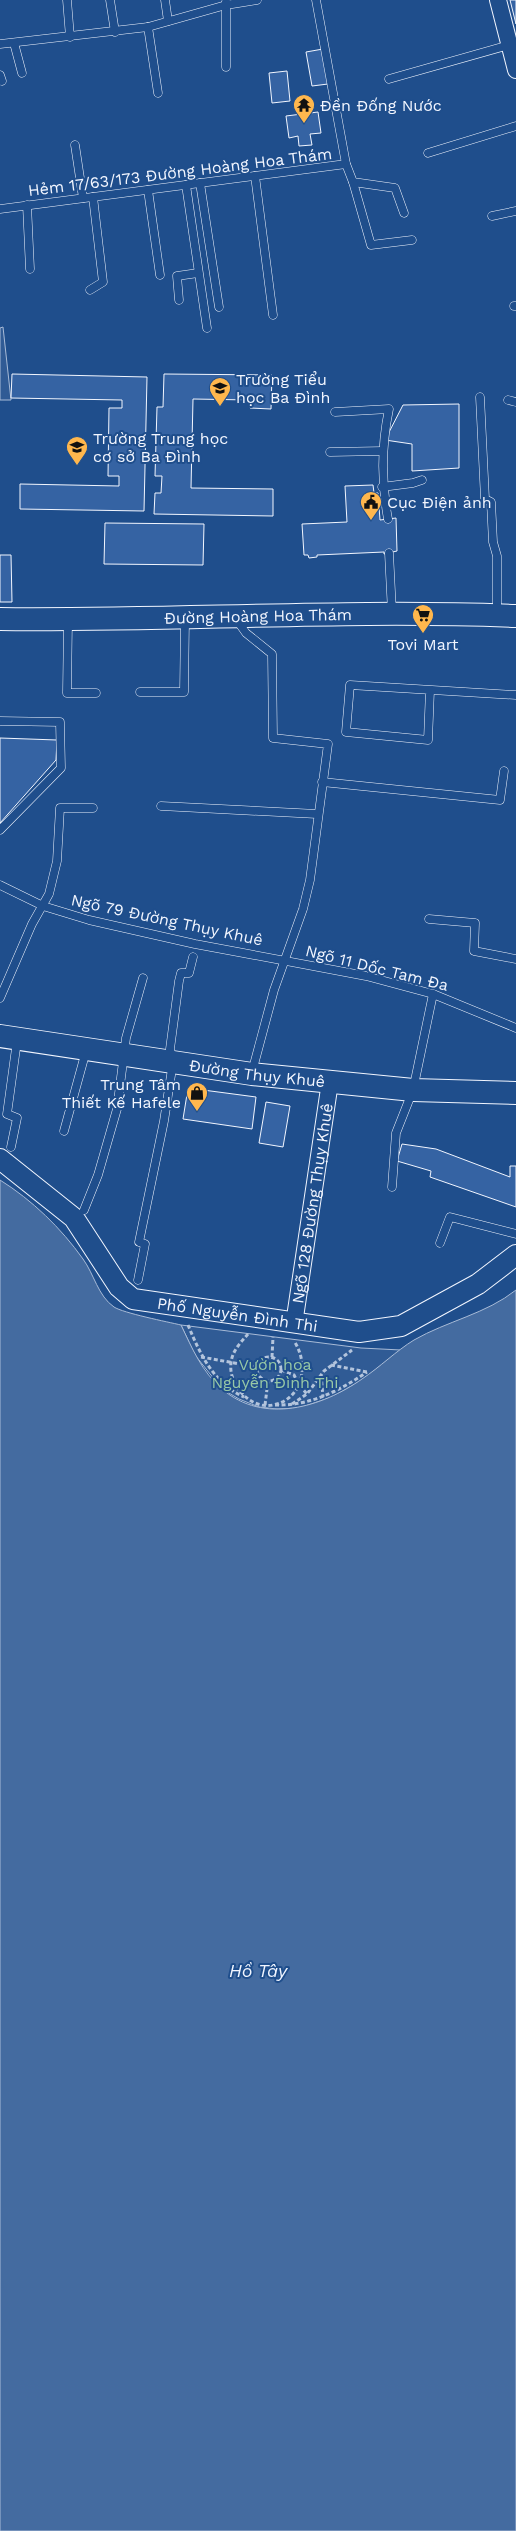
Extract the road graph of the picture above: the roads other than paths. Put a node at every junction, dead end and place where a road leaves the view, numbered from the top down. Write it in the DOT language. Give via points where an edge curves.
graph roads {
  1 [pos="67,0"];
  2 [pos="110,0"];
  3 [pos="165,0"];
  4 [pos="257,0"];
  5 [pos="316,0"];
  6 [pos="498,0"];
  7 [pos="226,3"];
  8 [pos="168,21"];
  9 [pos="148,27"];
  10 [pos="115,32"];
  11 [pos="70,37"];
  12 [pos="14,43"];
  13 [pos="0,44"];
  14 [pos="509,46"];
  15 [pos="226,67"];
  16 [pos="516,70"];
  17 [pos="22,73"];
  18 [pos="389,80"];
  19 [pos="158,93"];
  20 [pos="516,126"];
  21 [pos="75,145"];
  22 [pos="428,154"];
  23 [pos="346,164"];
  24 [pos="255,176"];
  25 [pos="353,182"];
  26 [pos="200,183"];
  27 [pos="186,185"];
  28 [pos="148,190"];
  29 [pos="93,197"];
  30 [pos="83,198"];
  31 [pos="26,205"];
  32 [pos="0,209"];
  33 [pos="516,210"];
  34 [pos="404,213"];
  35 [pos="492,216"];
  36 [pos="412,240"];
  37 [pos="30,269"];
  38 [pos="198,273"];
  39 [pos="160,275"];
  40 [pos="90,290"];
  41 [pos="179,300"];
  42 [pos="218,307"];
  43 [pos="273,316"];
  44 [pos="207,328"];
  45 [pos="480,397"];
  46 [pos="334,412"];
  47 [pos="383,450"];
  48 [pos="330,452"];
  49 [pos="422,480"];
  50 [pos="382,486"];
  51 [pos="388,519"];
  52 [pos="389,553"];
  53 [pos="392,614"];
  54 [pos="507,616"];
  55 [pos="234,617"];
  56 [pos="68,618"];
  57 [pos="185,618"];
  58 [pos="0,619"];
  59 [pos="430,690"];
  60 [pos="140,692"];
  61 [pos="96,693"];
  62 [pos="516,695"];
  63 [pos="0,721"];
  64 [pos="504,771"];
  65 [pos="322,782"];
  66 [pos="161,806"];
  67 [pos="93,808"];
  68 [pos="317,814"];
  69 [pos="0,830"];
  70 [pos="0,886"];
  71 [pos="43,906"];
  72 [pos="429,919"];
  73 [pos="193,957"];
  74 [pos="285,959"];
  75 [pos="516,960"];
  76 [pos="143,978"];
  77 [pos="433,994"];
  78 [pos="0,998"];
  79 [pos="516,1028"];
  80 [pos="9,1037"];
  81 [pos="86,1049"];
  82 [pos="125,1055"];
  83 [pos="173,1062"];
  84 [pos="252,1074"];
  85 [pos="330,1082"];
  86 [pos="414,1090"];
  87 [pos="516,1093"];
  88 [pos="64,1131"];
  89 [pos="5,1153"];
  90 [pos="392,1187"];
  91 [pos="84,1210"];
  92 [pos="516,1234"];
  93 [pos="440,1243"];
  94 [pos="516,1255"];
  95 [pos="138,1280"];
  96 [pos="294,1332"];
  1 -- 11 [label="lane"];
  2 -- 10 [label="lane"];
  3 -- 8 [label="lane"];
  4 -- 7 [label="lane"];
  5 -- 23 [label="lane, Hẻm 17/63/173 Đường Hoàng Hoa Thám"];
  6 -- 14 [label="street"];
  7 -- 8 [label="lane"];
  7 -- 15 [label="lane"];
  8 -- 9 [label="lane"];
  9 -- 10 [label="lane"];
  9 -- 19 [label="lane"];
  10 -- 11 [label="lane"];
  11 -- 12 [label="lane"];
  12 -- 13 [label="lane"];
  12 -- 17 [label="lane"];
  14 -- 16 [label="street"];
  14 -- 18 [label="lane"];
  20 -- 22 [label="lane"];
  21 -- 30 [label="lane"];
  23 -- 24 [label="lane, Hẻm 17/63/173 Đường Hoàng Hoa Thám"];
  23 -- 25 [label="lane"];
  24 -- 26 [label="lane, Hẻm 17/63/173 Đường Hoàng Hoa Thám"];
  24 -- 43 [label="lane"];
  25 -- 34 [label="lane" via="395,188"];
  25 -- 36 [label="lane" via="371,245"];
  26 -- 27 [label="lane, Hẻm 17/63/173 Đường Hoàng Hoa Thám"];
  26 -- 42 [label="lane"];
  27 -- 28 [label="lane, Hẻm 17/63/173 Đường Hoàng Hoa Thám"];
  27 -- 38 [label="lane"];
  28 -- 29 [label="lane, Hẻm 17/63/173 Đường Hoàng Hoa Thám"];
  28 -- 39 [label="lane"];
  29 -- 30 [label="lane, Hẻm 17/63/173 Đường Hoàng Hoa Thám"];
  29 -- 40 [label="lane" via="103,282"];
  30 -- 31 [label="lane, Hẻm 17/63/173 Đường Hoàng Hoa Thám"];
  31 -- 32 [label="lane, Hẻm 17/63/173 Đường Hoàng Hoa Thám"];
  31 -- 37 [label="lane"];
  33 -- 35 [label="lane"];
  38 -- 41 [label="lane" via="177,276"];
  38 -- 44 [label="lane"];
  45 -- 54 [label="lane" via="485,499 492,502 493,542"];
  46 -- 47 [label="lane" via="389,409"];
  47 -- 48 [label="lane"];
  47 -- 50 [label="lane"];
  49 -- 50 [label="lane"];
  50 -- 51 [label="lane"];
  52 -- 53 [label="lane"];
  53 -- 54 [label="main road, Đường Hoàng Hoa Thám"];
  53 -- 55 [label="main road, Đường Hoàng Hoa Thám"];
  55 -- 57 [label="main road, Đường Hoàng Hoa Thám"];
  55 -- 65 [label="lane" via="246,633 272,654 273,738 328,744"];
  56 -- 57 [label="main road, Đường Hoàng Hoa Thám"];
  56 -- 58 [label="main road, Đường Hoàng Hoa Thám"];
  56 -- 61 [label="lane" via="67,693"];
  57 -- 60 [label="lane" via="184,692"];
  59 -- 59 [label="lane" via="350,685 346,732 428,740"];
  59 -- 62 [label="lane"];
  63 -- 69 [label="lane" via="60,722 61,768"];
  64 -- 65 [label="lane" via="500,800"];
  65 -- 68 [label="lane"];
  66 -- 68 [label="lane"];
  67 -- 71 [label="lane, Ngõ 79 Đường Thụy Khuê" via="60,808 57,861"];
  68 -- 74 [label="lane" via="310,880"];
  70 -- 71 [label="lane, Ngõ 79 Đường Thụy Khuê"];
  71 -- 74 [label="lane, Ngõ 79 Đường Thụy Khuê" via="145,933"];
  71 -- 78 [label="lane, Ngõ 79 Đường Thụy Khuê"];
  72 -- 75 [label="lane" via="475,923 474,951"];
  73 -- 83 [label="lane" via="189,972 181,972 178,981 170,1049"];
  74 -- 77 [label="lane, Ngõ 11 Dốc Tam Đa"];
  74 -- 84 [label="lane"];
  76 -- 82 [label="lane" via="126,1038"];
  77 -- 79 [label="lane, Ngõ 11 Dốc Tam Đa"];
  77 -- 86 [label="lane"];
  80 -- 81 [label="main road, Đường Thụy Khuê"];
  80 -- 89 [label="lane" via="7,1114 17,1118"];
  81 -- 82 [label="main road, Đường Thụy Khuê"];
  81 -- 88 [label="lane"];
  82 -- 83 [label="main road, Đường Thụy Khuê"];
  82 -- 91 [label="lane" via="117,1109"];
  83 -- 84 [label="main road, Đường Thụy Khuê"];
  83 -- 95 [label="lane" via="139,1242 145,1244"];
  84 -- 85 [label="main road, Đường Thụy Khuê"];
  85 -- 86 [label="main road, Đường Thụy Khuê"];
  85 -- 96 [label="street, Ngõ 128 Đường Thụy Khuê"];
  86 -- 87 [label="main road, Đường Thụy Khuê"];
  86 -- 90 [label="lane" via="396,1133"];
  89 -- 96 [label="street, Phố Nguyễn Đình Thi" via="74,1218 119,1287 133,1299"];
  92 -- 93 [label="lane" via="450,1216"];
  94 -- 96 [label="street, Phố Nguyễn Đình Thi" via="478,1284 401,1326 359,1332"];
}
